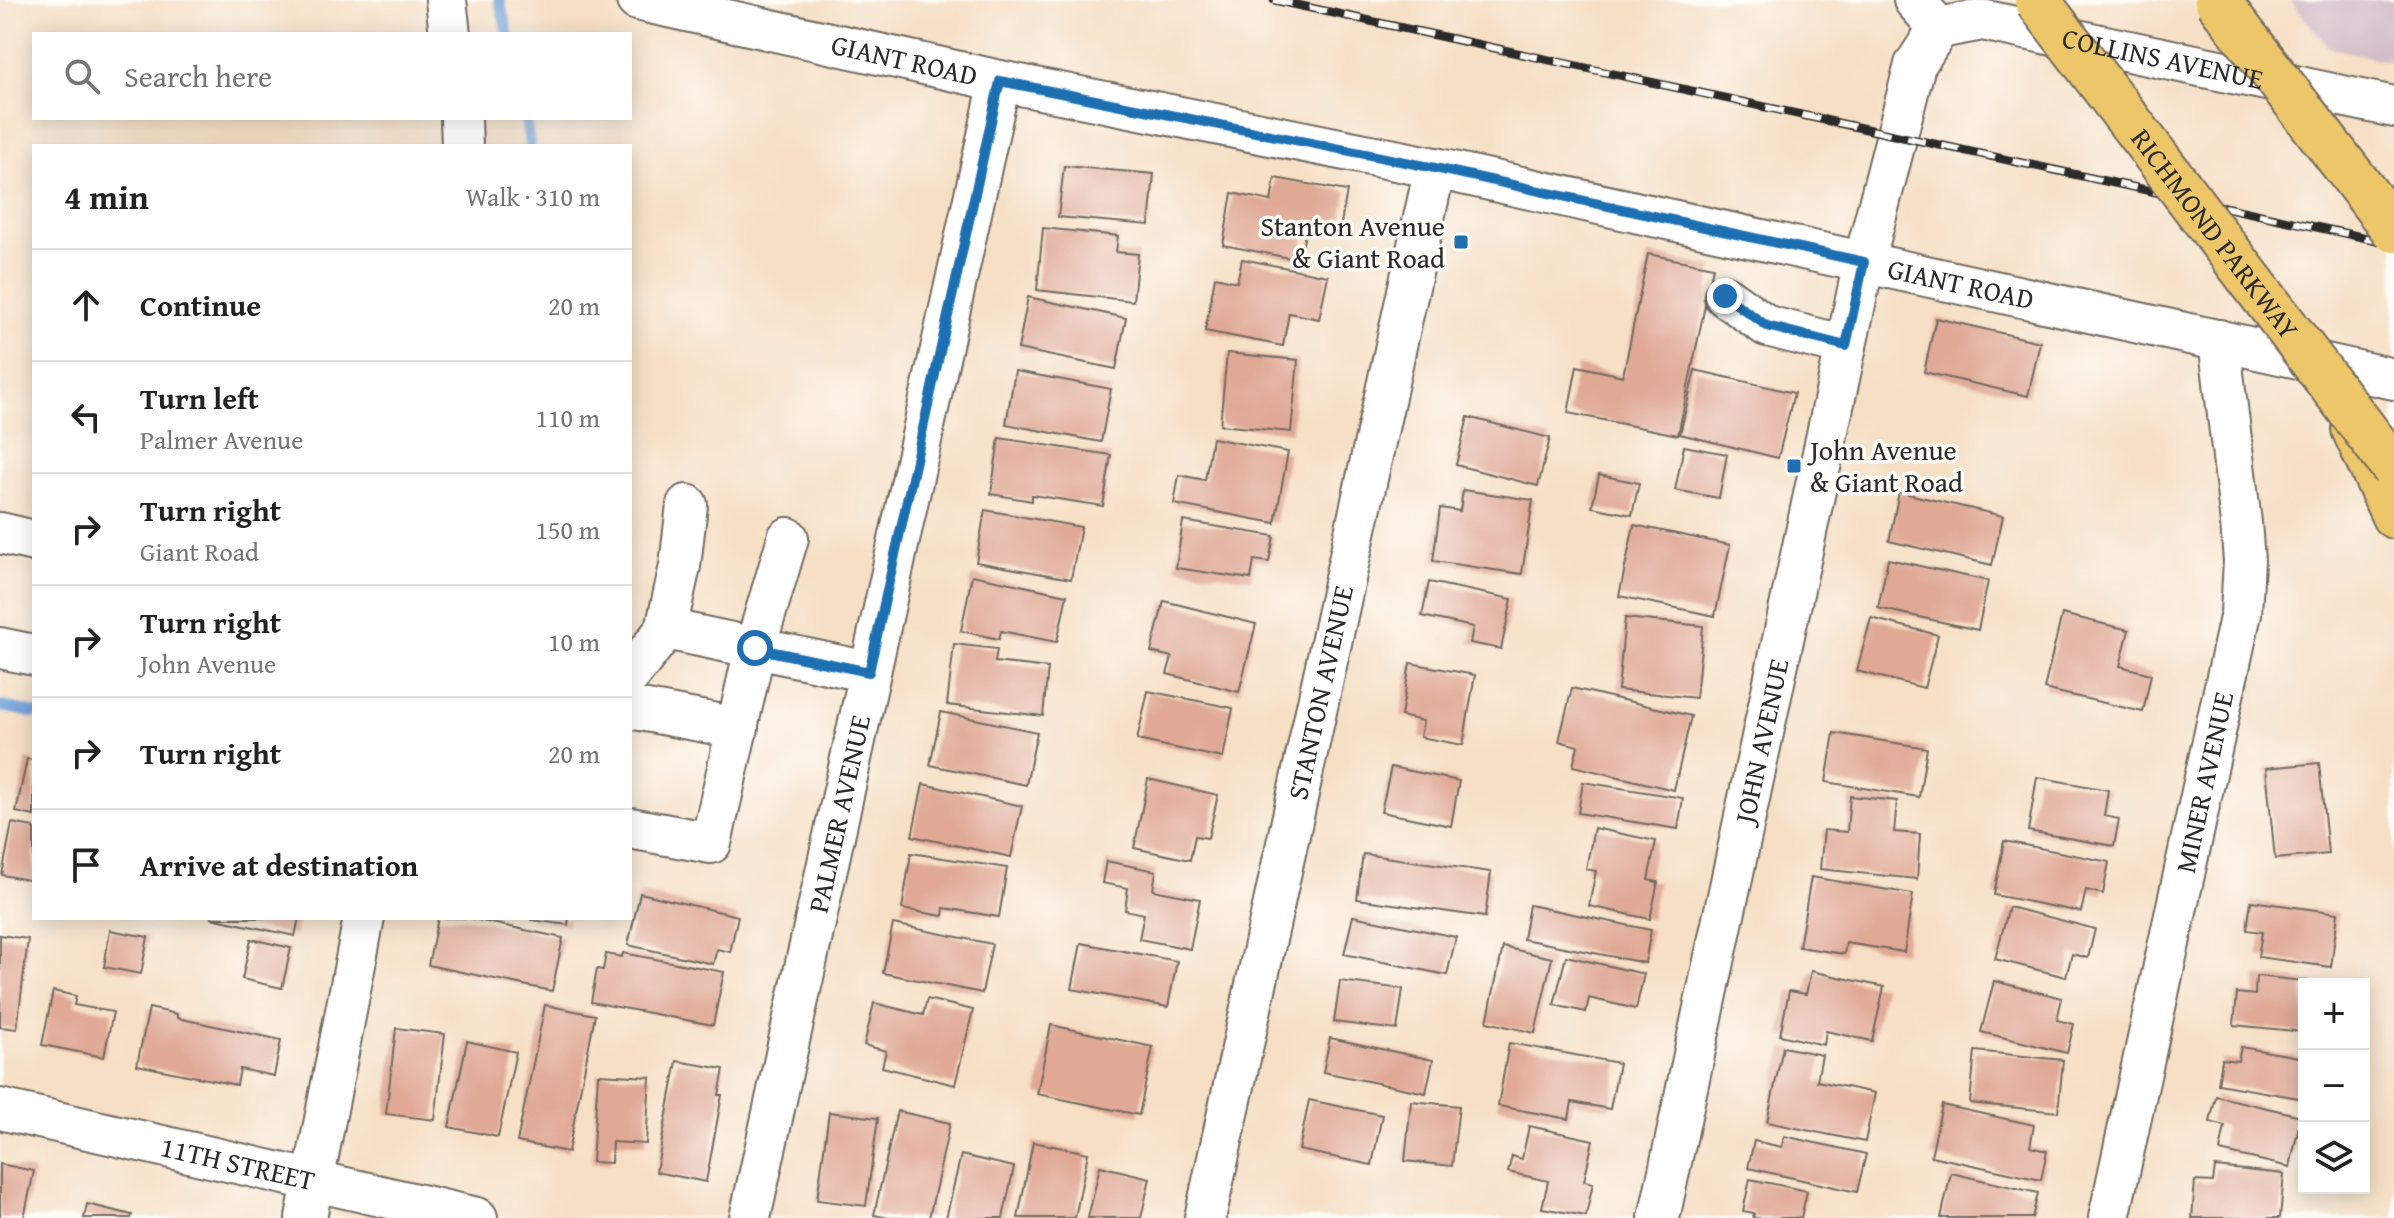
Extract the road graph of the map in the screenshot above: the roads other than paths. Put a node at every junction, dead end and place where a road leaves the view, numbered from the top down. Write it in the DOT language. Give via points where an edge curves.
graph roads {
  1 [pos="446,0"];
  2 [pos="637,0"];
  3 [pos="2037,0"];
  4 [pos="2217,0"];
  5 [pos="1927,14"];
  6 [pos="450,32"];
  7 [pos="1000,81"];
  8 [pos="2394,107"];
  9 [pos="461,120"];
  10 [pos="462,144"];
  11 [pos="1435,168"];
  12 [pos="2394,230"];
  13 [pos="1864,262"];
  14 [pos="1725,296"];
  15 [pos="2219,340"];
  16 [pos="1846,346"];
  17 [pos="2394,379"];
  18 [pos="2337,390"];
  19 [pos="2394,468"];
  20 [pos="687,505"];
  21 [pos="2394,516"];
  22 [pos="0,533"];
  23 [pos="788,538"];
  24 [pos="32,541"];
  25 [pos="666,629"];
  26 [pos="0,648"];
  27 [pos="755,648"];
  28 [pos="32,655"];
  29 [pos="632,672"];
  30 [pos="869,672"];
  31 [pos="632,708"];
  32 [pos="738,728"];
  33 [pos="632,828"];
  34 [pos="364,920"];
  35 [pos="0,1109"];
  36 [pos="310,1199"];
  37 [pos="477,1218"];
  38 [pos="750,1218"];
  39 [pos="1205,1218"];
  40 [pos="1659,1218"];
  41 [pos="2109,1218"];
  1 -- 6 [label="street"];
  2 -- 7 [label="street, GIANT ROAD"];
  3 -- 18 [label="highway, RICHMOND PARKWAY, bridge"];
  4 -- 12 [label="highway, bridge"];
  5 -- 8 [label="street, COLLINS AVENUE" via="1982,20"];
  5 -- 13 [label="street, COLLINS AVENUE"];
  7 -- 11 [label="street, GIANT ROAD"];
  7 -- 30 [label="street, PALMER AVENUE"];
  9 -- 10 [label="street"];
  11 -- 13 [label="street, GIANT ROAD"];
  11 -- 39 [label="street, STANTON AVENUE"];
  13 -- 15 [label="street, GIANT ROAD"];
  13 -- 16 [label="street, JOHN AVENUE"];
  14 -- 16 [label="street" via="1767,326"];
  15 -- 17 [label="street, GIANT ROAD"];
  15 -- 41 [label="street, MINER AVENUE" via="2241,523 2241,613"];
  16 -- 40 [label="street, JOHN AVENUE"];
  18 -- 19 [label="highway, RICHMOND PARKWAY, bridge"];
  18 -- 21 [label="highway, bridge"];
  20 -- 25 [label="street"];
  22 -- 24 [label="street"];
  23 -- 27 [label="street"];
  25 -- 27 [label="street"];
  25 -- 29 [label="street"];
  26 -- 28 [label="street"];
  27 -- 30 [label="street"];
  27 -- 32 [label="street"];
  30 -- 38 [label="street, PALMER AVENUE"];
  31 -- 32 [label="street"];
  32 -- 33 [label="street" via="711,843"];
  34 -- 36 [label="street"];
  35 -- 36 [label="street, 11TH STREET"];
  36 -- 37 [label="street, 11TH STREET"];
}
